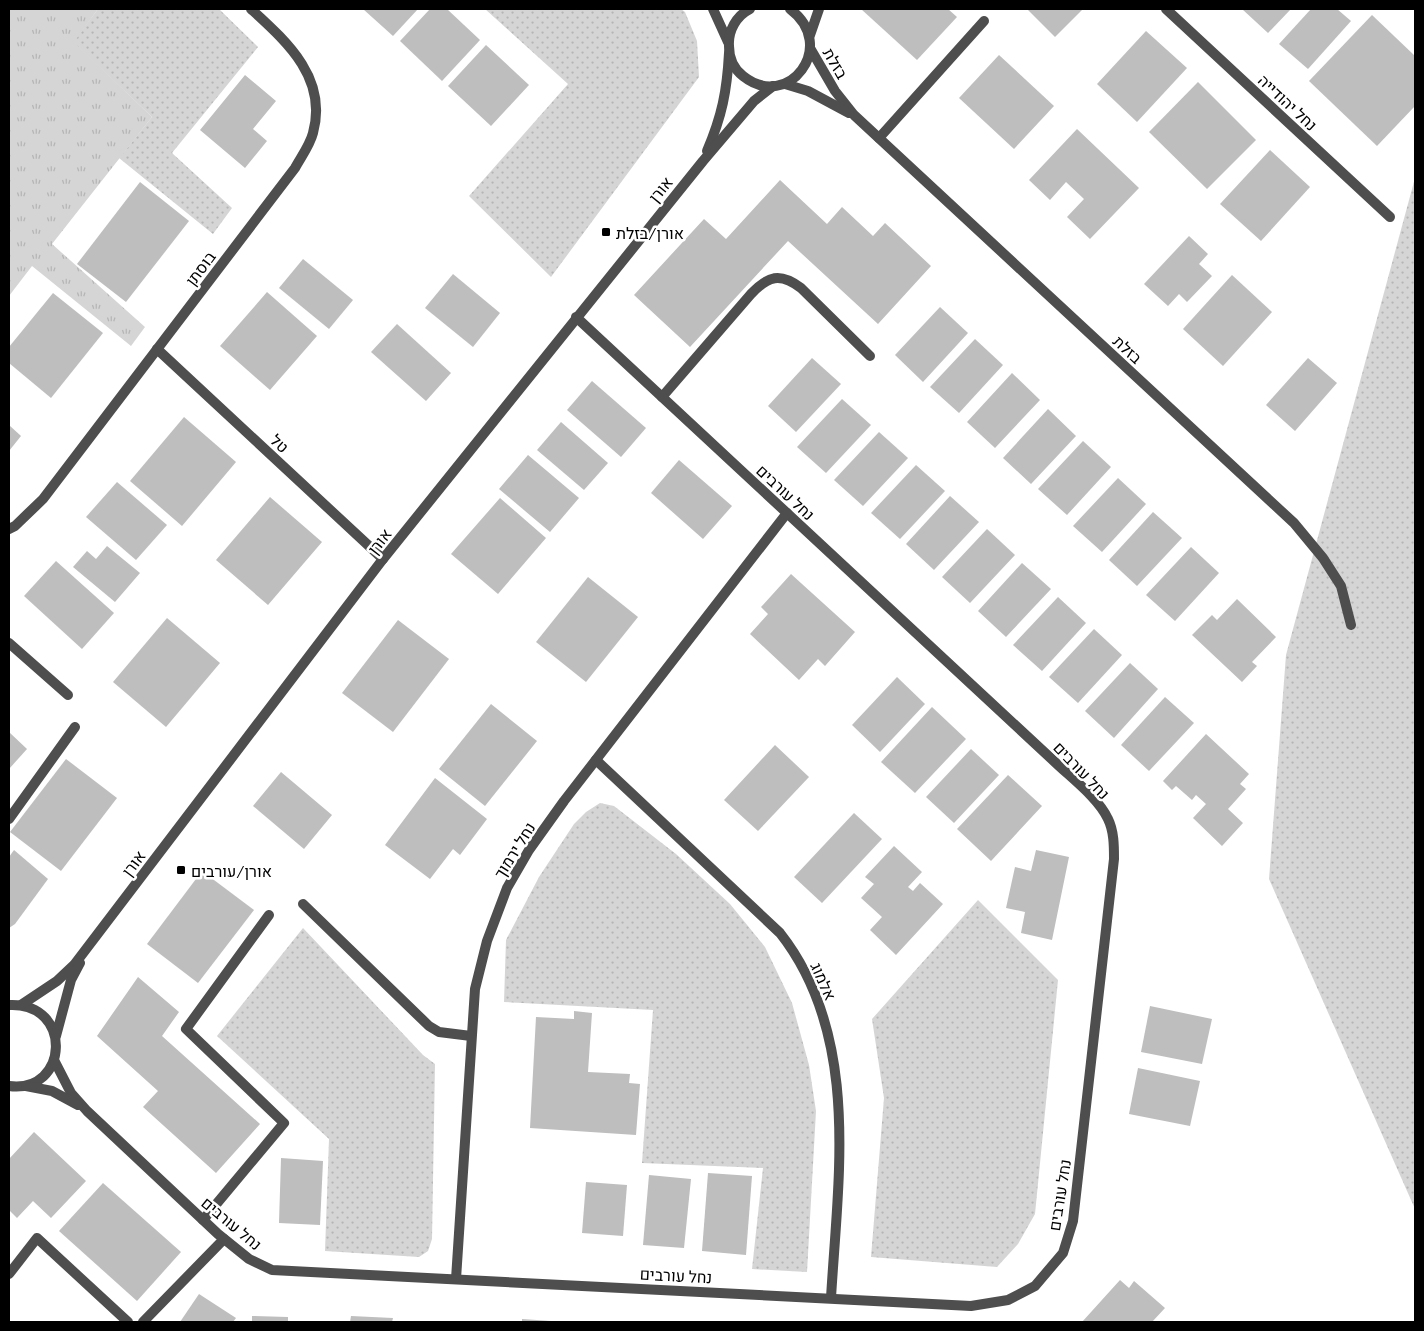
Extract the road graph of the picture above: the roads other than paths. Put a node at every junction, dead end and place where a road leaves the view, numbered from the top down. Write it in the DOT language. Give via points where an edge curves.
graph roads {
  1 [pos="251,9"];
  2 [pos="713,9"];
  3 [pos="750,9"];
  4 [pos="790,9"];
  5 [pos="819,9"];
  6 [pos="1166,9"];
  7 [pos="984,21"];
  8 [pos="810,36"];
  9 [pos="728,42"];
  10 [pos="810,48"];
  11 [pos="729,53"];
  12 [pos="785,84"];
  13 [pos="772,86"];
  14 [pos="854,116"];
  15 [pos="879,138"];
  16 [pos="703,161"];
  17 [pos="1390,217"];
  18 [pos="576,317"];
  19 [pos="156,350"];
  20 [pos="870,356"];
  21 [pos="662,397"];
  22 [pos="787,512"];
  23 [pos="9,529"];
  24 [pos="383,559"];
  25 [pos="1350,625"];
  26 [pos="9,642"];
  27 [pos="68,695"];
  28 [pos="75,727"];
  29 [pos="596,760"];
  30 [pos="9,819"];
  31 [pos="303,904"];
  32 [pos="269,916"];
  33 [pos="88,947"];
  34 [pos="9,1005"];
  35 [pos="21,1005"];
  36 [pos="56,1036"];
  37 [pos="471,1036"];
  38 [pos="54,1060"];
  39 [pos="15,1087"];
  40 [pos="86,1111"];
  41 [pos="203,1220"];
  42 [pos="224,1239"];
  43 [pos="9,1274"];
  44 [pos="456,1279"];
  45 [pos="832,1298"];
  46 [pos="128,1322"];
  47 [pos="143,1322"];
  1 -- 19 [label="street, בוסתן" via="305,66 316,101 313,134 295,168"];
  2 -- 9 [label="street"];
  3 -- 9 [label="street" via="736,20"];
  4 -- 8 [label="street" via="800,16"];
  5 -- 8 [label="street"];
  6 -- 17 [label="street, נחל יהודייה"];
  7 -- 15 [label="street"];
  8 -- 10 [label="street"];
  9 -- 11 [label="street, אורן"];
  10 -- 12 [label="street" via="804,68"];
  10 -- 14 [label="street, בזלת"];
  11 -- 13 [label="street" via="733,64 749,80"];
  11 -- 16 [label="street, אורן" via="723,109"];
  12 -- 13 [label="street"];
  12 -- 14 [label="street, בזלת" via="808,91"];
  13 -- 16 [label="street, אורן" via="747,108"];
  14 -- 15 [label="street, בזלת"];
  15 -- 25 [label="street, בזלת" via="1294,523 1341,586"];
  16 -- 18 [label="street, אורן"];
  18 -- 21 [label="street, נחל עורבים"];
  18 -- 24 [label="street, אורן"];
  19 -- 23 [label="street, בוסתן" via="43,499"];
  19 -- 24 [label="street, טל"];
  20 -- 21 [label="street" via="791,280 770,279 751,294"];
  21 -- 22 [label="street, נחל עורבים"];
  22 -- 29 [label="street, נחל ירמוך"];
  22 -- 45 [label="street, נחל עורבים" via="1088,794 1108,819 1114,840 1073,1221 1063,1253 1035,1286 1008,1300 971,1306"];
  24 -- 33 [label="street, אורן"];
  26 -- 27 [label="street"];
  28 -- 30 [label="street"];
  29 -- 37 [label="street, נחל ירמוך" via="528,850 508,888 487,941 477,979"];
  29 -- 45 [label="street, אלמוג" via="780,933 794,950 821,1010 837,1076 840,1141"];
  31 -- 37 [label="street" via="429,1026 439,1032"];
  32 -- 41 [label="street" via="186,1029 284,1123"];
  33 -- 35 [label="street, אורן" via="57,980"];
  33 -- 36 [label="street, אורן" via="71,980"];
  34 -- 35 [label="street"];
  35 -- 36 [label="street" via="47,1019"];
  36 -- 38 [label="street, אורן"];
  37 -- 44 [label="street, נחל ירמוך"];
  38 -- 39 [label="street" via="43,1076"];
  38 -- 40 [label="street, נחל עורבים" via="71,1092"];
  39 -- 40 [label="street, נחל עורבים" via="52,1091"];
  40 -- 41 [label="street, נחל עורבים"];
  41 -- 42 [label="street, נחל עורבים"];
  42 -- 44 [label="street, נחל עורבים" via="249,1259 272,1270"];
  42 -- 47 [label="street"];
  43 -- 46 [label="street" via="37,1238"];
  44 -- 45 [label="street, נחל עורבים"];
}
